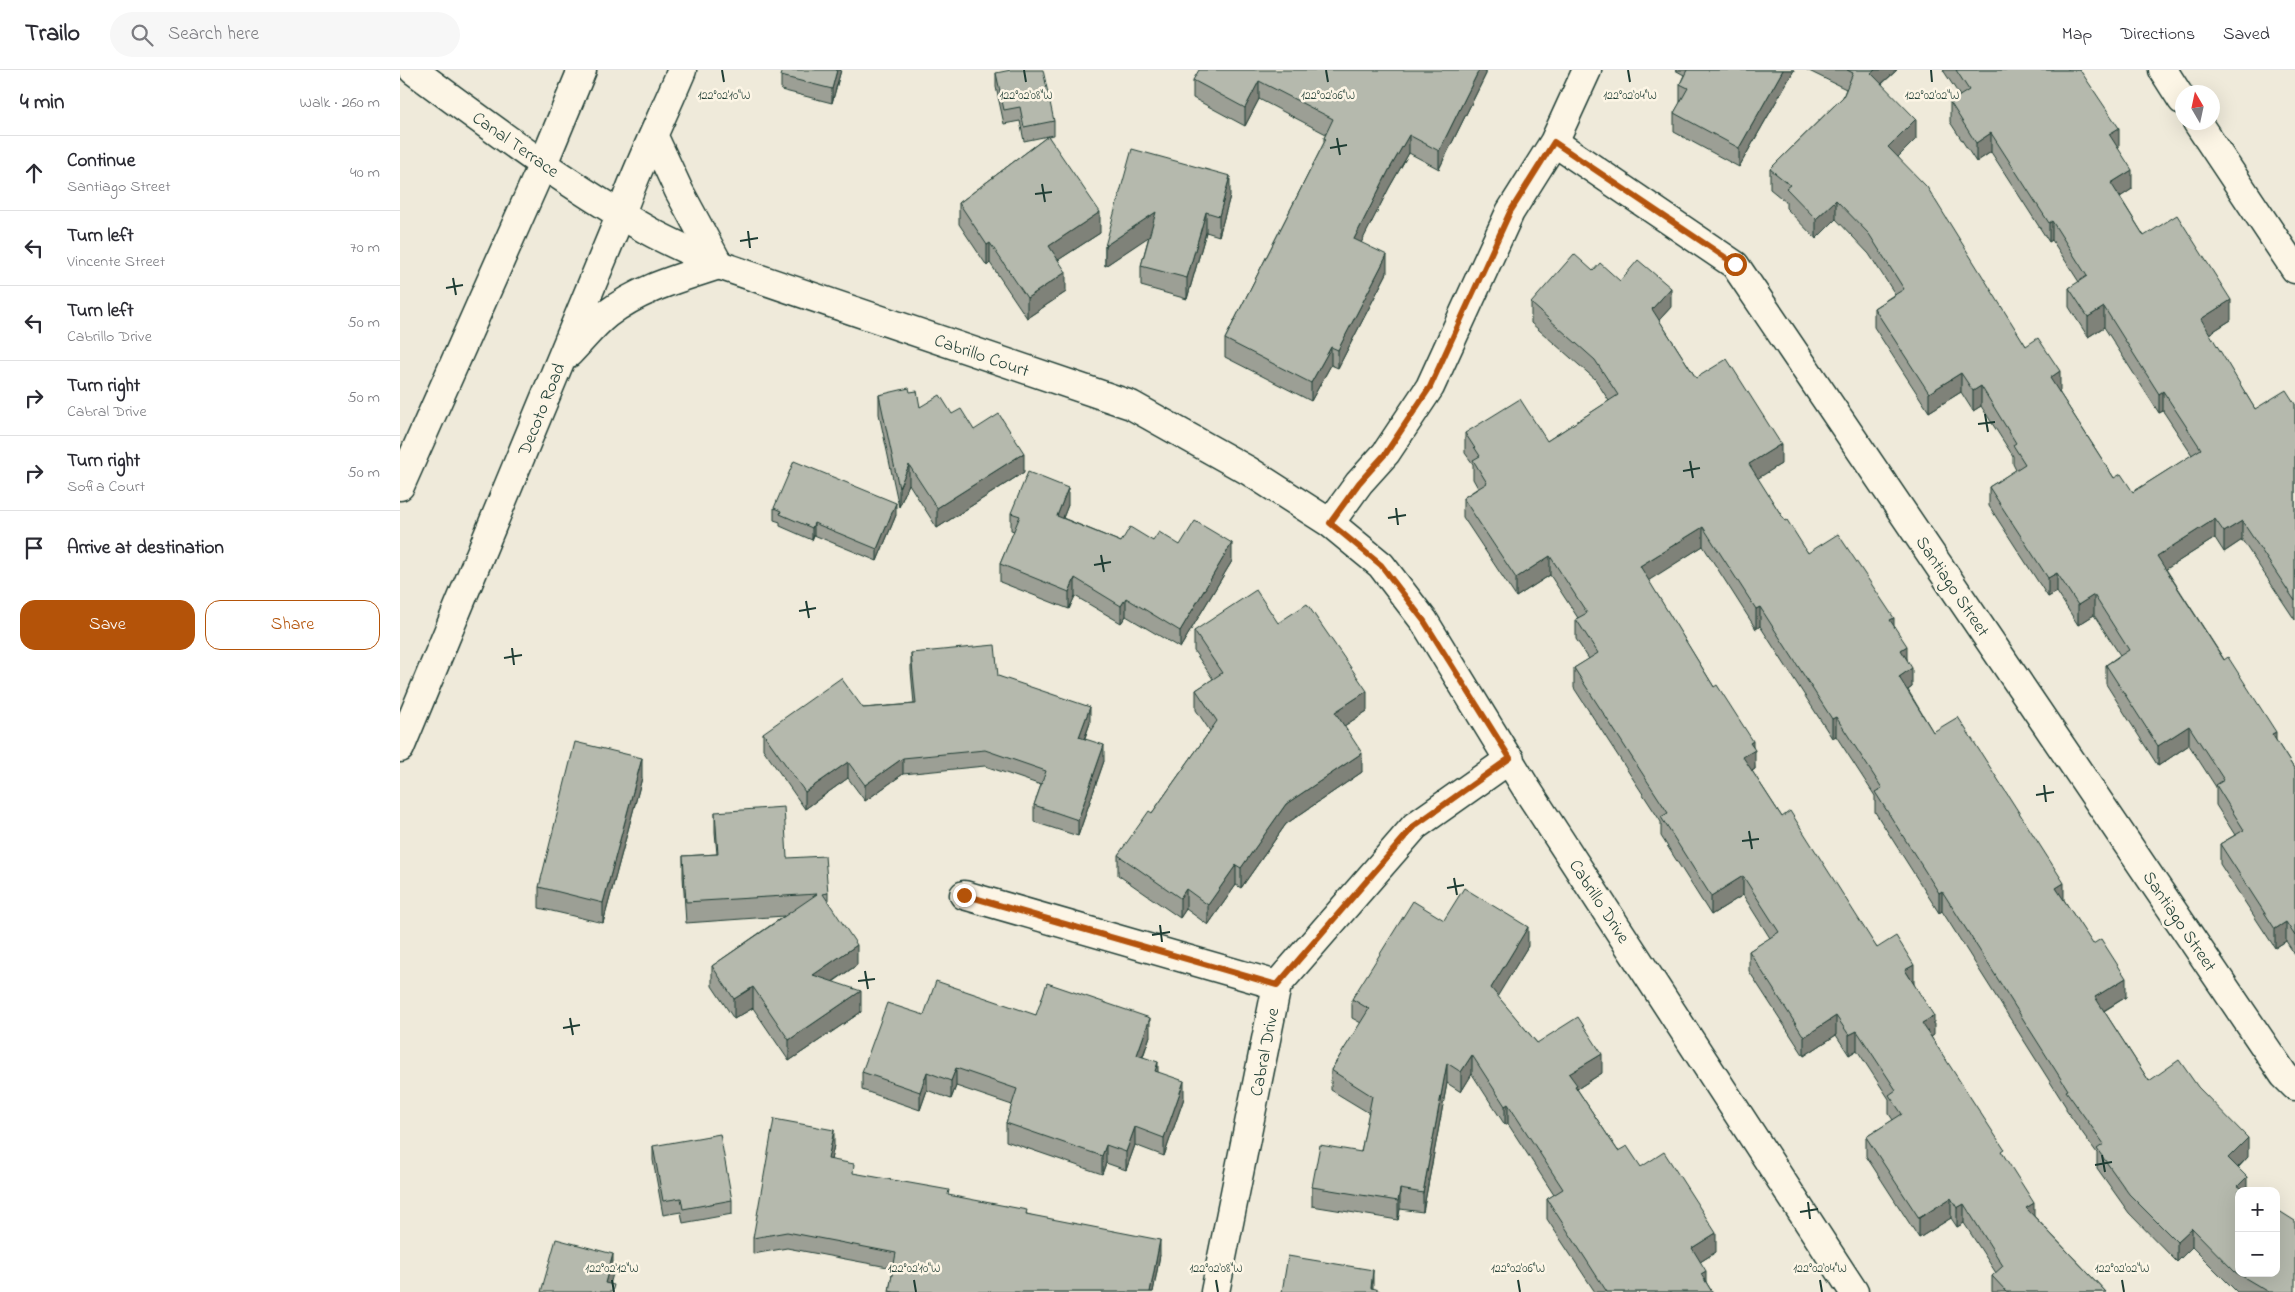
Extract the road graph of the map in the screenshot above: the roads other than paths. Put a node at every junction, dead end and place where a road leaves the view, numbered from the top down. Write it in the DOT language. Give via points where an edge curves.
graph roads {
  1 [pos="413,70"];
  2 [pos="582,70"];
  3 [pos="682,70"];
  4 [pos="1587,70"];
  5 [pos="2162,70"];
  6 [pos="2175,90"];
  7 [pos="2203,130"];
  8 [pos="654,136"];
  9 [pos="1554,142"];
  10 [pos="544,164"];
  11 [pos="621,214"];
  12 [pos="719,265"];
  13 [pos="2295,269"];
  14 [pos="560,363"];
  15 [pos="400,486"];
  16 [pos="1330,523"];
  17 [pos="400,748"];
  18 [pos="1510,758"];
  19 [pos="964,895"];
  20 [pos="1277,985"];
  21 [pos="2295,1086"];
  22 [pos="1215,1292"];
  23 [pos="1854,1292"];
  1 -- 10 [label="street, Canal Terrace"];
  2 -- 10 [label="street"];
  3 -- 8 [label="street, Decoto Road"];
  4 -- 9 [label="street"];
  5 -- 6 [label="street"];
  7 -- 13 [label="street"];
  8 -- 11 [label="street, Decoto Road" via="635,174"];
  8 -- 12 [label="street"];
  9 -- 16 [label="street" via="1510,212 1430,387 1386,453"];
  9 -- 21 [label="street, Santiago Street" via="1735,264 2284,1075"];
  10 -- 11 [label="street, Canal Terrace"];
  10 -- 15 [label="street"];
  11 -- 12 [label="street, Cabrillo Court" via="654,234"];
  11 -- 14 [label="street, Decoto Road"];
  12 -- 14 [label="street" via="634,295 606,315"];
  12 -- 16 [label="street, Cabrillo Court" via="1131,405 1249,471"];
  14 -- 17 [label="street, Decoto Road"];
  16 -- 18 [label="street, Cabrillo Drive" via="1381,565 1424,621"];
  18 -- 20 [label="street, Cabral Drive" via="1414,826"];
  18 -- 23 [label="street, Cabrillo Drive" via="1528,791"];
  19 -- 20 [label="street"];
  20 -- 22 [label="street, Cabral Drive"];
}
